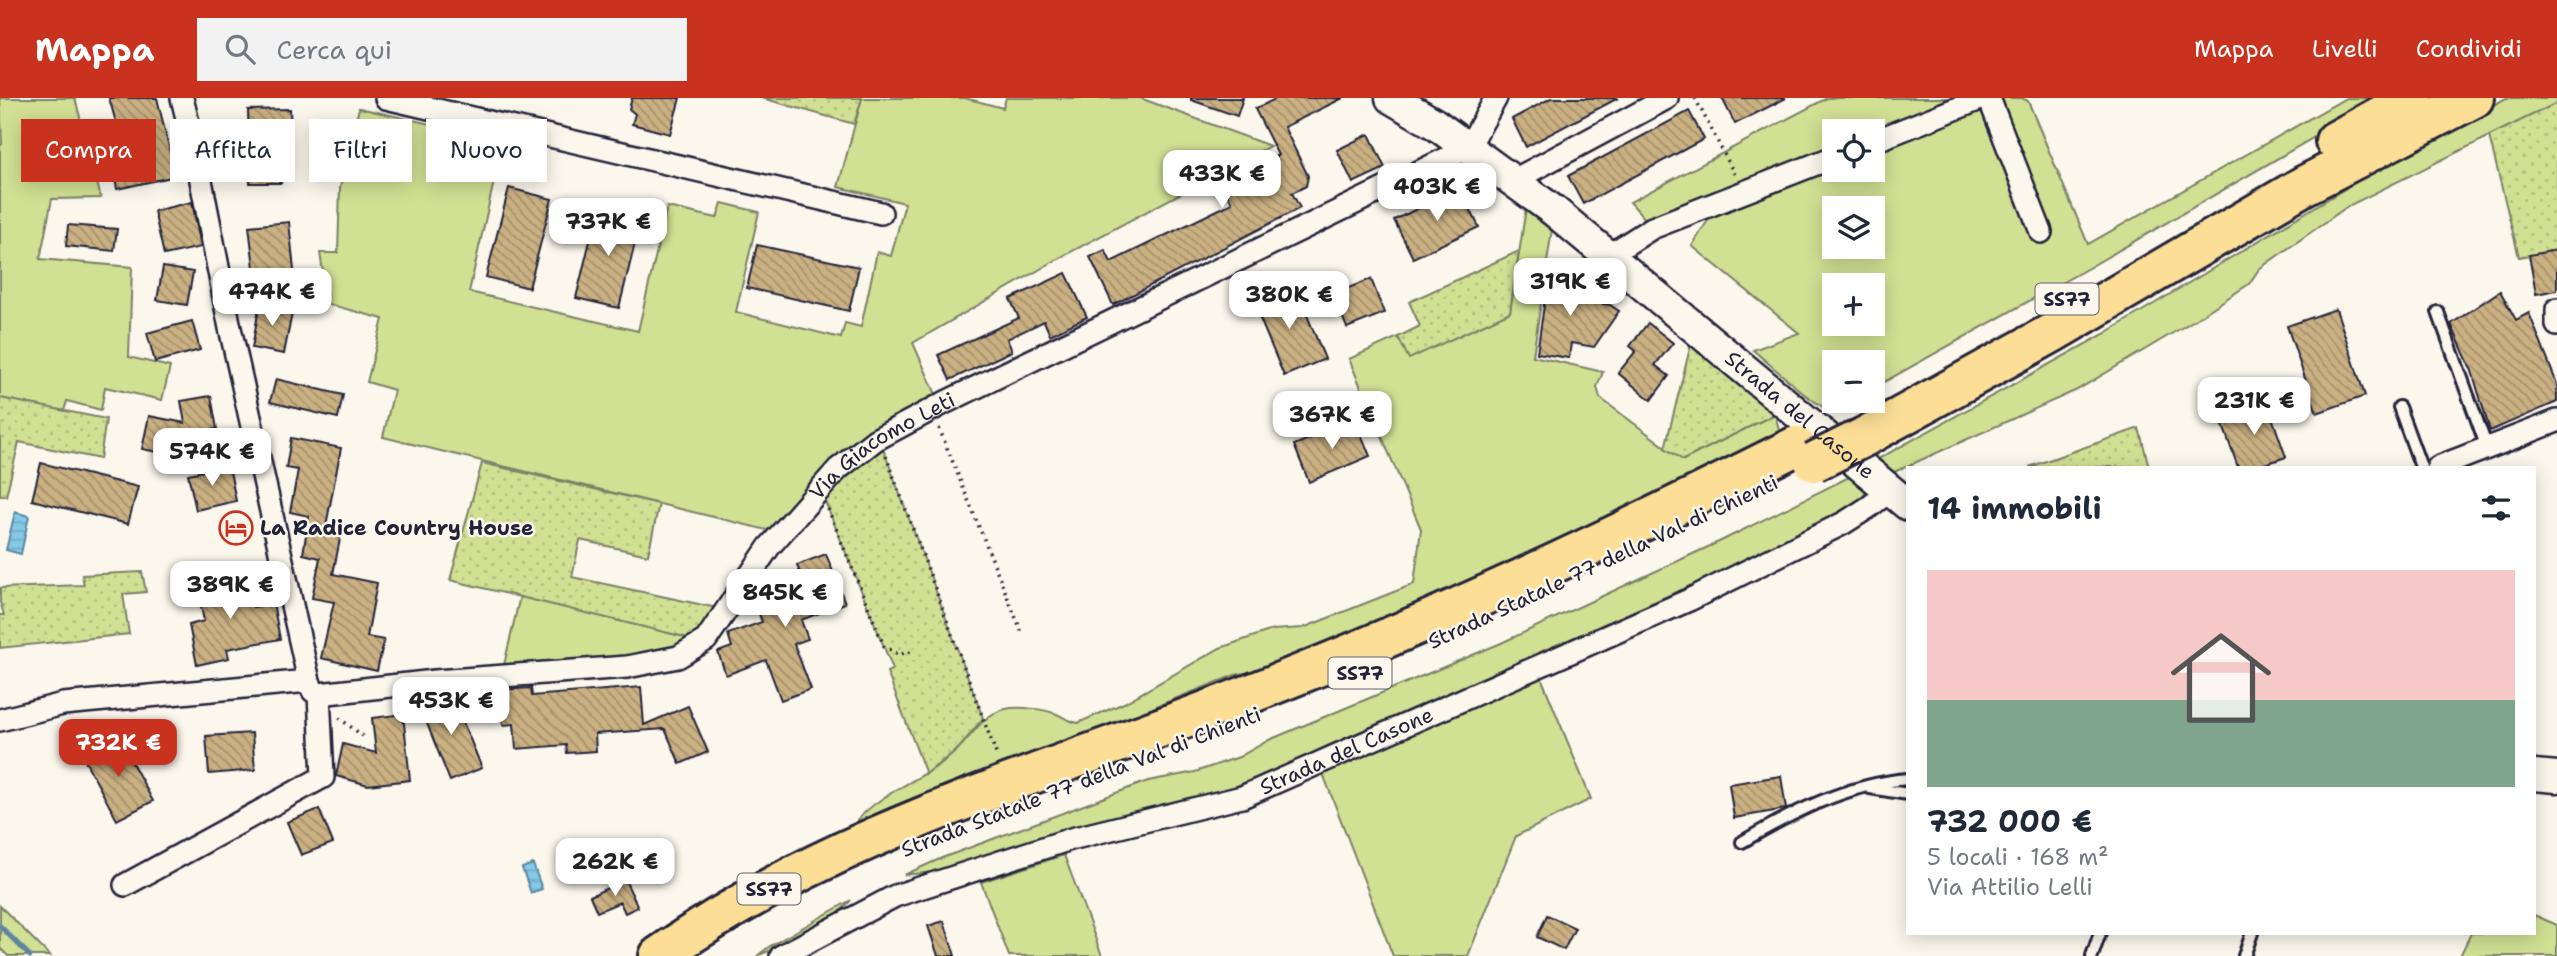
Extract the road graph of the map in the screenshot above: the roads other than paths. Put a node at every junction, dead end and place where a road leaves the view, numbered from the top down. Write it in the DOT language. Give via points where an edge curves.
graph roads {
  1 [pos="182,98"];
  2 [pos="386,98"];
  3 [pos="1391,98"];
  4 [pos="1496,98"];
  5 [pos="1667,98"];
  6 [pos="1983,98"];
  7 [pos="1989,98"];
  8 [pos="2413,98"];
  9 [pos="2473,98"];
  10 [pos="1885,137"];
  11 [pos="1468,148"];
  12 [pos="1822,162"];
  13 [pos="2324,162"];
  14 [pos="1514,180"];
  15 [pos="881,213"];
  16 [pos="2040,232"];
  17 [pos="1608,256"];
  18 [pos="2557,309"];
  19 [pos="2438,312"];
  20 [pos="2557,325"];
  21 [pos="2399,407"];
  22 [pos="2557,421"];
  23 [pos="2487,448"];
  24 [pos="1805,454"];
  25 [pos="2421,466"];
  26 [pos="2441,466"];
  27 [pos="1898,498"];
  28 [pos="314,687"];
  29 [pos="0,720"];
  30 [pos="2536,775"];
  31 [pos="2557,777"];
  32 [pos="1906,779"];
  33 [pos="1861,787"];
  34 [pos="1906,794"];
  35 [pos="1742,842"];
  36 [pos="125,885"];
  37 [pos="2099,935"];
  38 [pos="2251,935"];
  39 [pos="659,956"];
  40 [pos="700,956"];
  41 [pos="781,956"];
  42 [pos="2092,956"];
  43 [pos="2244,956"];
  1 -- 28 [label="street" via="235,353"];
  2 -- 15 [label="street"];
  3 -- 11 [label="street, Strada del Casone"];
  4 -- 11 [label="street"];
  5 -- 14 [label="street"];
  6 -- 10 [label="street"];
  7 -- 16 [label="street"];
  8 -- 13 [label="highway, Strada Statale 77 della Val di Chienti / SS77"];
  9 -- 13 [label="highway, Strada Statale 77 della Val di Chienti / SS77"];
  11 -- 14 [label="street, Strada del Casone"];
  11 -- 28 [label="street, Via Giacomo Leti" via="875,440 838,469 763,554 706,640 678,657 627,667"];
  12 -- 17 [label="street" via="1652,228"];
  13 -- 24 [label="highway, Strada Statale 77 della Val di Chienti / SS77" via="2030,320"];
  14 -- 17 [label="street, Strada del Casone"];
  17 -- 27 [label="street, Strada del Casone"];
  18 -- 20 [label="street"];
  19 -- 23 [label="lane"];
  21 -- 25 [label="lane"];
  22 -- 23 [label="street"];
  23 -- 26 [label="street"];
  24 -- 39 [label="highway, Strada Statale 77 della Val di Chienti / SS77" via="1684,502 1389,638 885,832 772,887"];
  24 -- 40 [label="highway, Strada Statale 77 della Val di Chienti / SS77" via="1703,519 1539,597 1314,693 893,853 783,907"];
  27 -- 41 [label="street, Strada del Casone" via="1869,507 1689,600 1242,797 1070,839 895,896"];
  28 -- 29 [label="street, Via Giacomo Leti" via="63,704"];
  28 -- 36 [label="street" via="323,777"];
  30 -- 31 [label="street"];
  32 -- 33 [label="lane"];
  33 -- 34 [label="lane"];
  33 -- 35 [label="lane" via="1817,803"];
  37 -- 42 [label="lane"];
  38 -- 43 [label="lane"];
}
